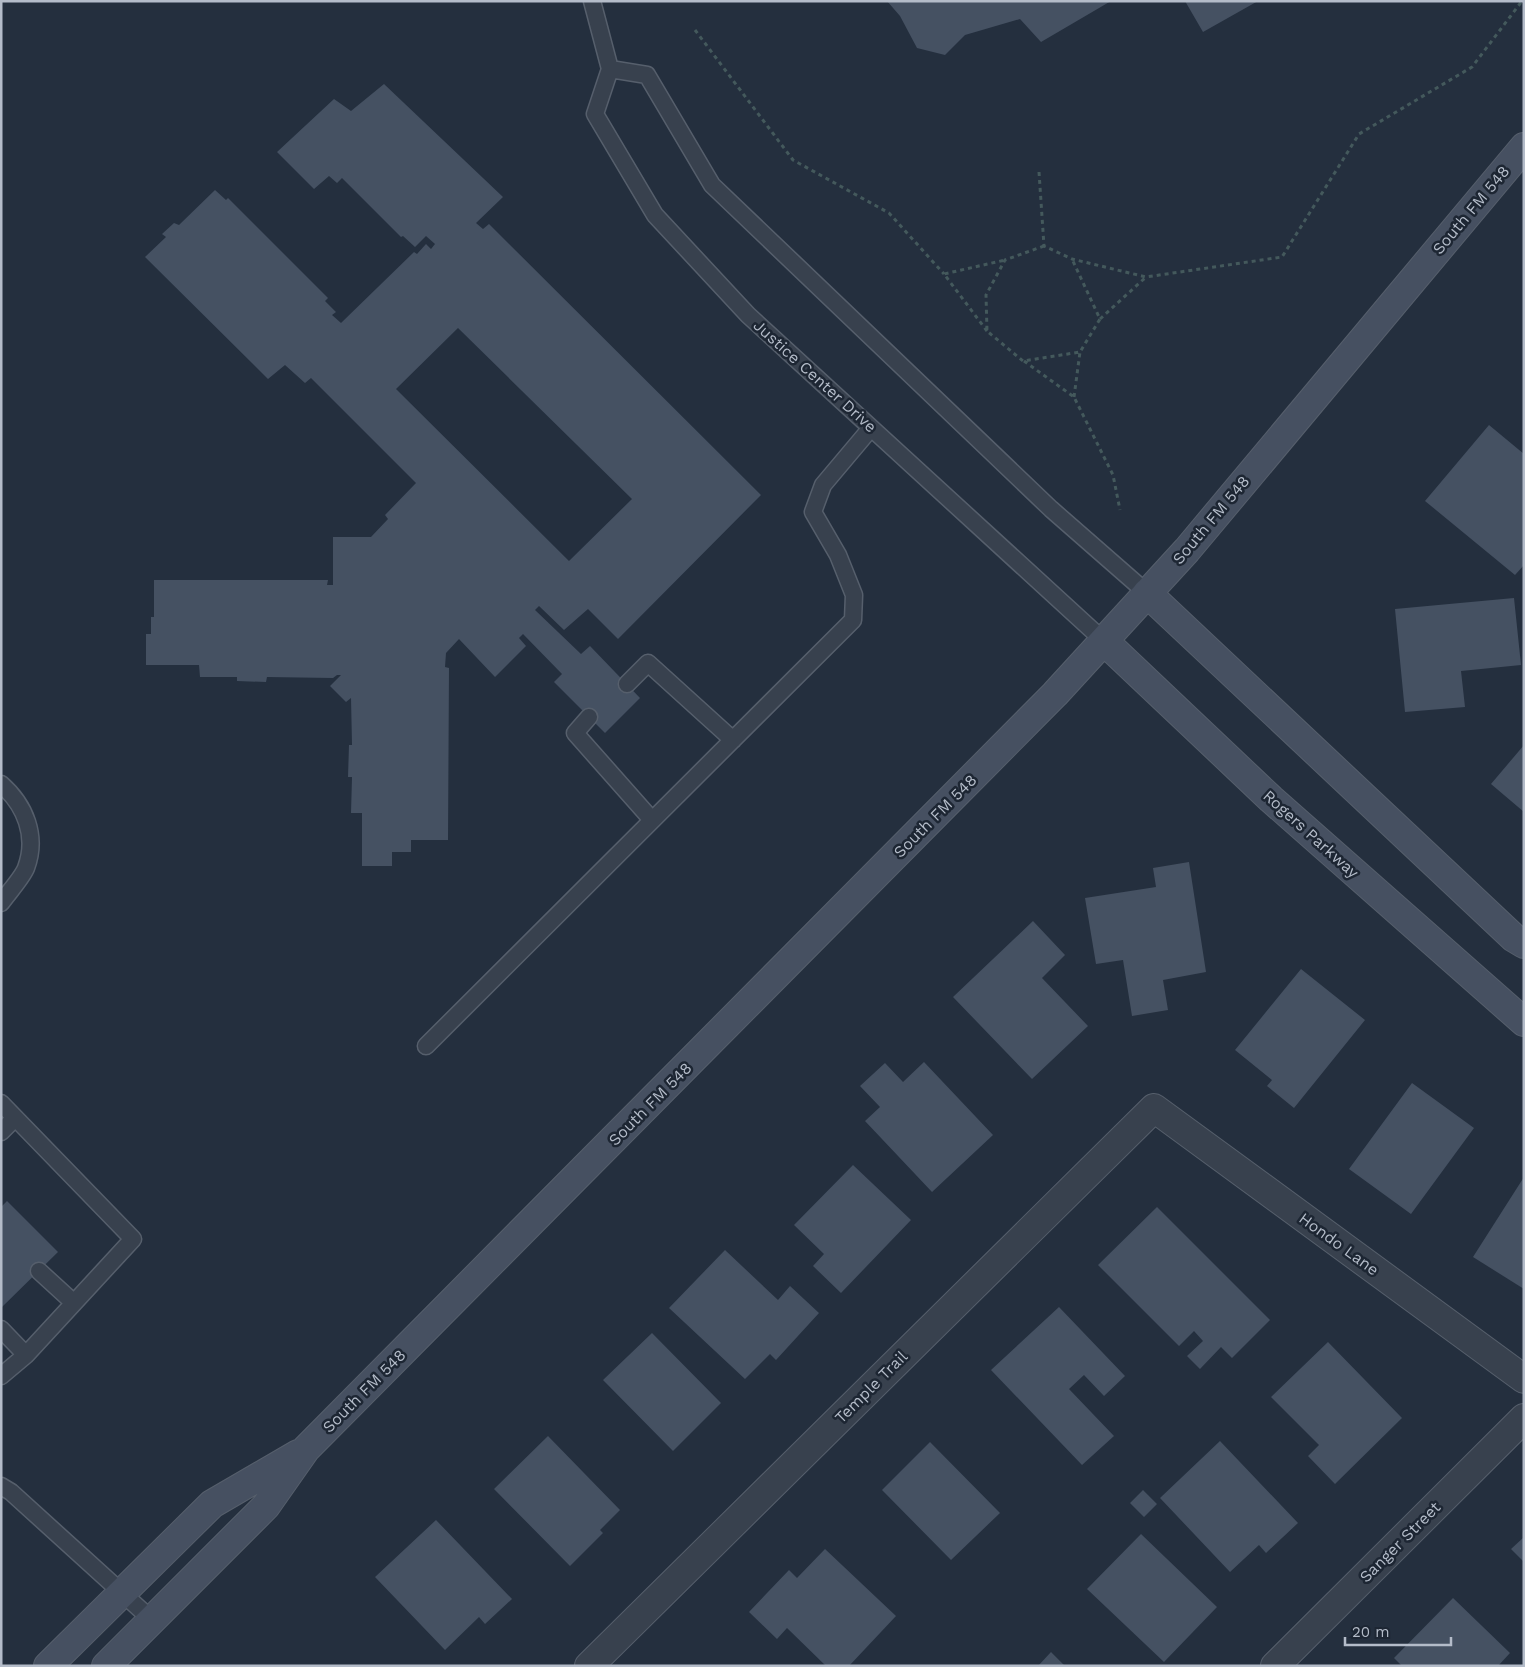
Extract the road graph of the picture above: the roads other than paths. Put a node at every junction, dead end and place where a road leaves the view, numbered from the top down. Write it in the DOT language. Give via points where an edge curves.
graph roads {
  1 [pos="592,1"];
  2 [pos="610,69"];
  3 [pos="1524,147"];
  4 [pos="871,428"];
  5 [pos="1147,593"];
  6 [pos="1104,641"];
  7 [pos="626,684"];
  8 [pos="589,717"];
  9 [pos="733,740"];
  10 [pos="1,784"];
  11 [pos="652,820"];
  12 [pos="1,903"];
  13 [pos="1524,944"];
  14 [pos="1524,1022"];
  15 [pos="426,1046"];
  16 [pos="1,1103"];
  17 [pos="1154,1108"];
  18 [pos="15,1118"];
  19 [pos="1,1132"];
  20 [pos="39,1271"];
  21 [pos="74,1303"];
  22 [pos="1,1329"];
  23 [pos="26,1355"];
  24 [pos="1,1376"];
  25 [pos="1524,1379"];
  26 [pos="1524,1418"];
  27 [pos="306,1449"];
  28 [pos="1,1486"];
  29 [pos="122,1592"];
  30 [pos="152,1620"];
  31 [pos="48,1666"];
  32 [pos="106,1666"];
  33 [pos="589,1666"];
  34 [pos="1276,1666"];
  1 -- 2 [label="lane"];
  2 -- 4 [label="lane, Justice Center Drive" via="595,114 655,215 748,315"];
  2 -- 5 [label="lane" via="647,75 712,186 1051,509"];
  3 -- 5 [label="main road, South FM 548" via="1187,550"];
  4 -- 6 [label="lane, Justice Center Drive"];
  4 -- 9 [label="lane" via="823,485 813,512 838,554 854,595 853,620"];
  5 -- 6 [label="main road, South FM 548"];
  5 -- 13 [label="main road"];
  6 -- 14 [label="main road, Rogers Parkway" via="1271,798"];
  6 -- 27 [label="main road, South FM 548"];
  7 -- 9 [label="lane" via="648,663"];
  8 -- 11 [label="lane" via="575,732"];
  9 -- 11 [label="lane"];
  10 -- 12 [label="lane" via="25,813 31,840 26,869"];
  11 -- 15 [label="lane"];
  16 -- 18 [label="lane"];
  17 -- 25 [label="street, Hondo Lane"];
  17 -- 33 [label="street, Temple Trail"];
  18 -- 19 [label="lane"];
  18 -- 21 [label="lane" via="133,1239"];
  20 -- 21 [label="lane"];
  21 -- 23 [label="lane"];
  22 -- 23 [label="lane"];
  23 -- 24 [label="lane"];
  26 -- 34 [label="street, Sanger Street"];
  27 -- 29 [label="main road, South FM 548" via="212,1504"];
  27 -- 30 [label="main road, South FM 548" via="266,1506"];
  28 -- 29 [label="lane"];
  29 -- 30 [label="lane"];
  29 -- 31 [label="main road, South FM 548"];
  30 -- 32 [label="main road, South FM 548"];
}
